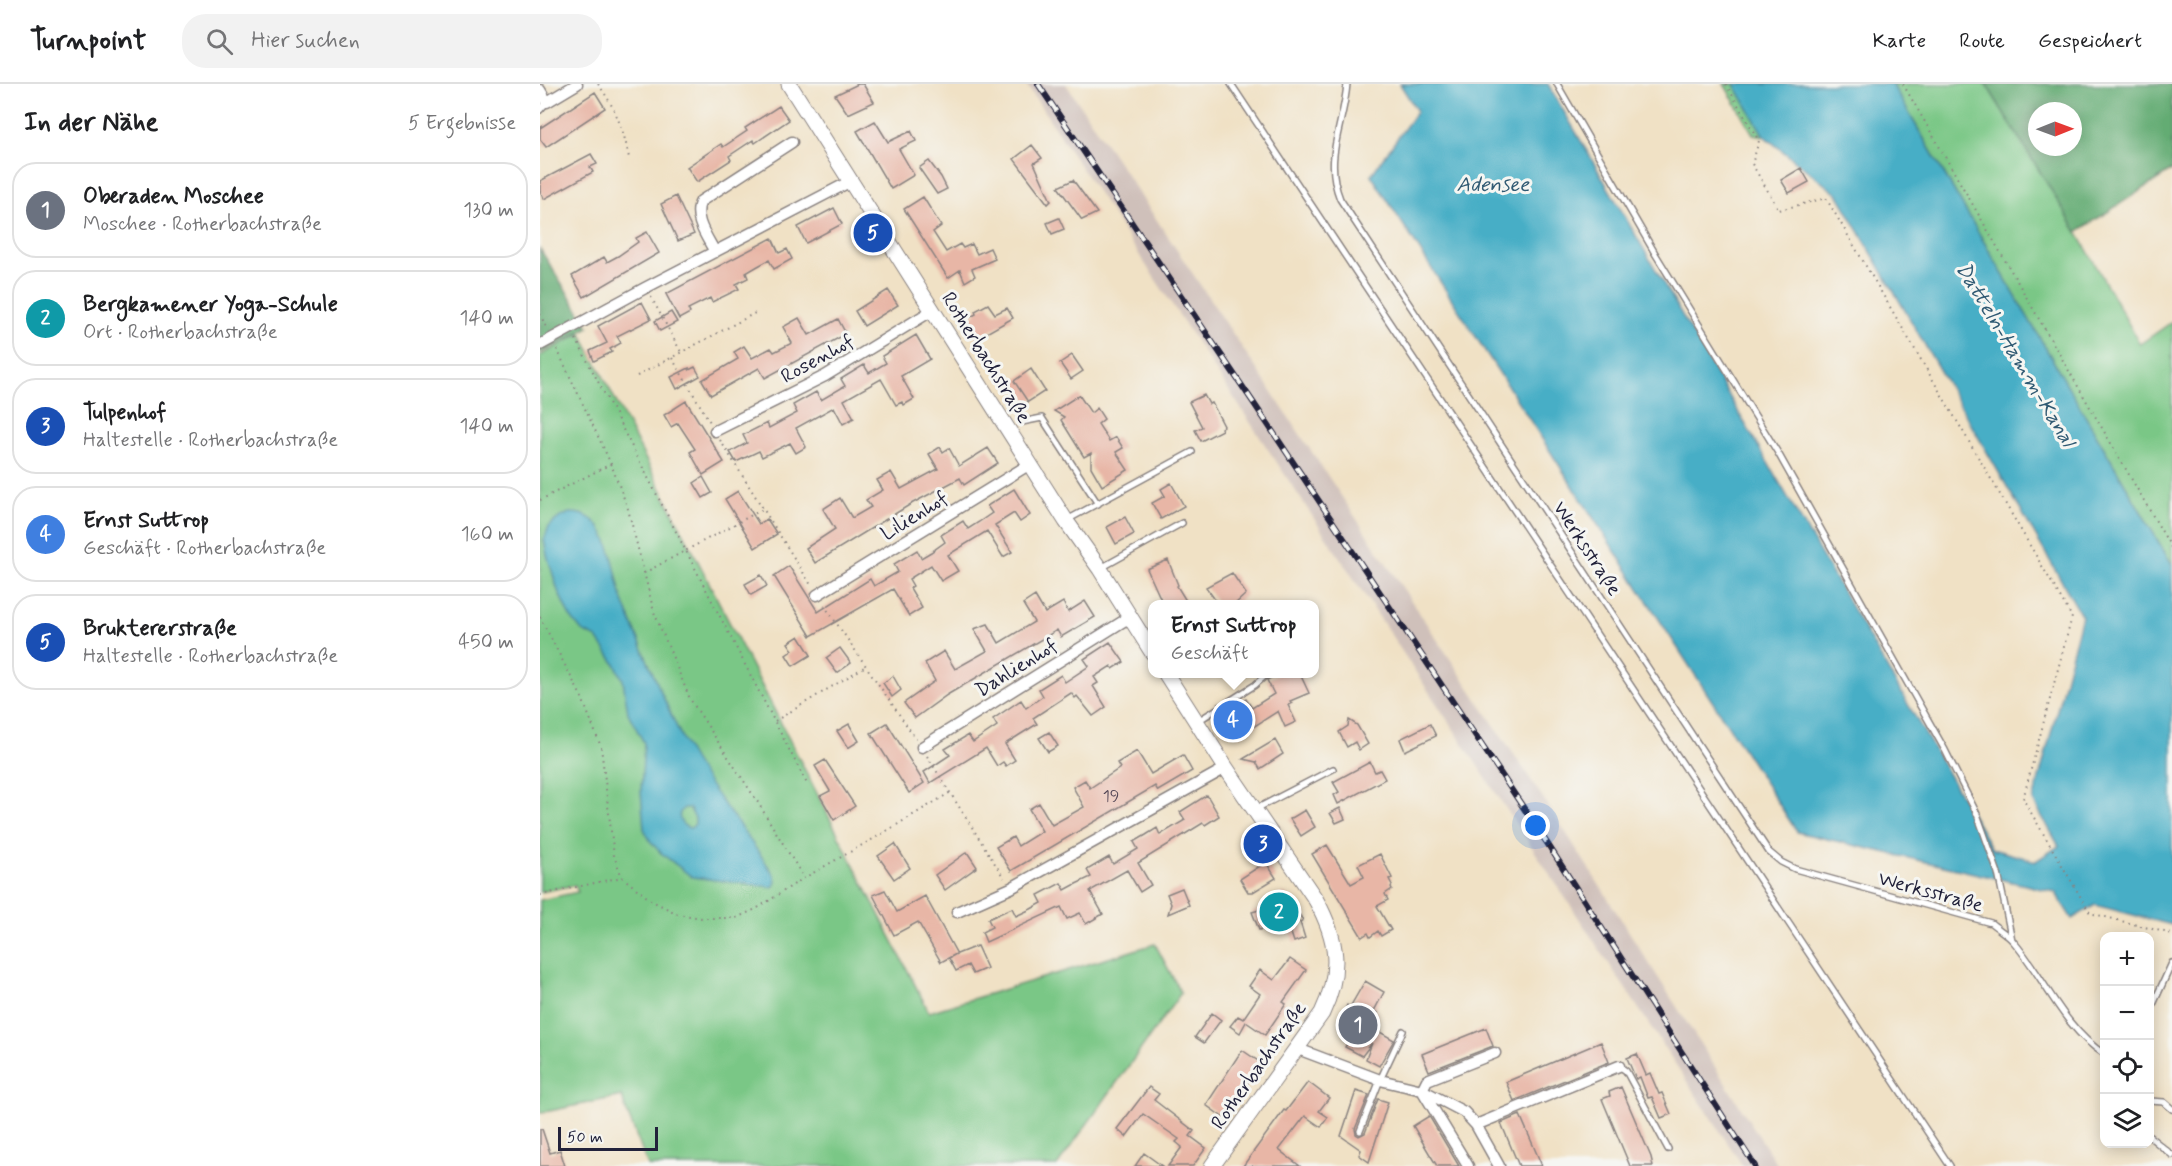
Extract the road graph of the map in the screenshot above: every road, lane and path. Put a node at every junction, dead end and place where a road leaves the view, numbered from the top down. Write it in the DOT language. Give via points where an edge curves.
graph roads {
  1 [pos="577,84"];
  2 [pos="598,84"];
  3 [pos="789,84"];
  4 [pos="1231,84"];
  5 [pos="1347,84"];
  6 [pos="1557,84"];
  7 [pos="1726,84"];
  8 [pos="1903,84"];
  9 [pos="540,90"];
  10 [pos="544,106"];
  11 [pos="792,142"];
  12 [pos="629,158"];
  13 [pos="850,181"];
  14 [pos="715,252"];
  15 [pos="645,288"];
  16 [pos="933,310"];
  17 [pos="757,312"];
  18 [pos="540,315"];
  19 [pos="571,329"];
  20 [pos="552,338"];
  21 [pos="540,345"];
  22 [pos="681,352"];
  23 [pos="672,358"];
  24 [pos="637,376"];
  25 [pos="1022,422"];
  26 [pos="715,431"];
  27 [pos="1192,452"];
  28 [pos="611,464"];
  29 [pos="1030,464"];
  30 [pos="540,500"];
  31 [pos="1098,504"];
  32 [pos="763,509"];
  33 [pos="1066,521"];
  34 [pos="1182,523"];
  35 [pos="2172,549"];
  36 [pos="685,551"];
  37 [pos="1100,569"];
  38 [pos="644,573"];
  39 [pos="817,595"];
  40 [pos="540,616"];
  41 [pos="1130,617"];
  42 [pos="1148,646"];
  43 [pos="866,666"];
  44 [pos="1169,678"];
  45 [pos="1263,678"];
  46 [pos="775,722"];
  47 [pos="1197,722"];
  48 [pos="922,747"];
  49 [pos="1226,768"];
  50 [pos="1333,769"];
  51 [pos="807,784"];
  52 [pos="951,792"];
  53 [pos="1255,810"];
  54 [pos="622,877"];
  55 [pos="804,878"];
  56 [pos="1011,888"];
  57 [pos="540,895"];
  58 [pos="957,912"];
  59 [pos="2172,934"];
  60 [pos="2012,940"];
  61 [pos="2172,963"];
  62 [pos="2154,1002"];
  63 [pos="1403,1031"];
  64 [pos="1298,1049"];
  65 [pos="2100,1051"];
  66 [pos="1495,1053"];
  67 [pos="1619,1066"];
  68 [pos="1380,1080"];
  69 [pos="1422,1090"];
  70 [pos="2154,1101"];
  71 [pos="2172,1109"];
  72 [pos="1476,1125"];
  73 [pos="1360,1131"];
  74 [pos="2154,1140"];
  75 [pos="1668,1149"];
  76 [pos="2172,1155"];
  77 [pos="1212,1166"];
  78 [pos="1468,1166"];
  79 [pos="1499,1166"];
  80 [pos="1950,1166"];
  1 -- 10 [label="street"];
  2 -- 12 [label="path" via="625,133"];
  3 -- 13 [label="street, Rotherbachstraße"];
  4 -- 80 [label="lane"];
  5 -- 60 [label="lane, Werksstraße" via="1333,161 1340,199 1769,852 1795,869 1991,923"];
  6 -- 60 [label="lane, Werksstraße" via="1778,453 1945,750 1977,814 1998,873"];
  7 -- 59 [label="path" via="1758,141 1752,164 1779,210 1826,198 2072,617 2024,799 2090,913"];
  8 -- 35 [label="path"];
  9 -- 10 [label="street"];
  11 -- 14 [label="street" via="701,201 699,219"];
  13 -- 14 [label="street"];
  13 -- 16 [label="street, Rotherbachstraße"];
  14 -- 15 [label="street"];
  15 -- 19 [label="street"];
  15 -- 22 [label="path"];
  16 -- 26 [label="street, Rosenhof" via="825,376"];
  16 -- 29 [label="street, Rotherbachstraße"];
  17 -- 22 [label="path"];
  18 -- 20 [label="path"];
  19 -- 20 [label="street"];
  19 -- 36 [label="path"];
  20 -- 21 [label="street"];
  20 -- 28 [label="path"];
  22 -- 23 [label="path"];
  23 -- 24 [label="path"];
  23 -- 26 [label="path"];
  25 -- 31 [label="lane" via="1042,418"];
  26 -- 32 [label="path"];
  27 -- 31 [label="lane"];
  28 -- 30 [label="path"];
  28 -- 38 [label="path" via="628,509"];
  29 -- 33 [label="street, Rotherbachstraße"];
  29 -- 39 [label="street, Lilienhof"];
  31 -- 33 [label="lane"];
  32 -- 36 [label="path"];
  32 -- 39 [label="path"];
  33 -- 37 [label="street, Rotherbachstraße"];
  34 -- 37 [label="lane"];
  36 -- 38 [label="path"];
  36 -- 46 [label="path"];
  37 -- 41 [label="street, Rotherbachstraße"];
  38 -- 55 [label="path" via="654,612 690,699"];
  39 -- 43 [label="path"];
  40 -- 54 [label="path" via="582,698 601,747 614,856"];
  41 -- 42 [label="street, Rotherbachstraße"];
  41 -- 48 [label="street, Dahlienhof"];
  43 -- 46 [label="path"];
  43 -- 48 [label="path"];
  44 -- 47 [label="street, Rotherbachstraße"];
  45 -- 47 [label="lane"];
  46 -- 51 [label="path"];
  47 -- 49 [label="street, Rotherbachstraße"];
  48 -- 52 [label="path"];
  49 -- 53 [label="street, Rotherbachstraße"];
  49 -- 56 [label="street"];
  50 -- 53 [label="lane"];
  52 -- 55 [label="path"];
  52 -- 56 [label="path"];
  53 -- 64 [label="street, Rotherbachstraße" via="1327,921 1335,951 1330,996"];
  54 -- 55 [label="path" via="652,901 678,914 702,918 736,918"];
  54 -- 57 [label="path"];
  56 -- 58 [label="street"];
  60 -- 65 [label="lane" via="2064,1016"];
  61 -- 62 [label="lane"];
  63 -- 68 [label="lane"];
  64 -- 68 [label="street"];
  64 -- 77 [label="street, Rotherbachstraße"];
  66 -- 69 [label="street" via="1427,1080"];
  67 -- 72 [label="street"];
  67 -- 75 [label="lane" via="1626,1071"];
  68 -- 69 [label="street"];
  68 -- 73 [label="lane"];
  69 -- 72 [label="street" via="1464,1112"];
  69 -- 78 [label="street"];
  70 -- 71 [label="lane" via="2164,1102"];
  72 -- 79 [label="street"];
  74 -- 76 [label="lane"];
}
